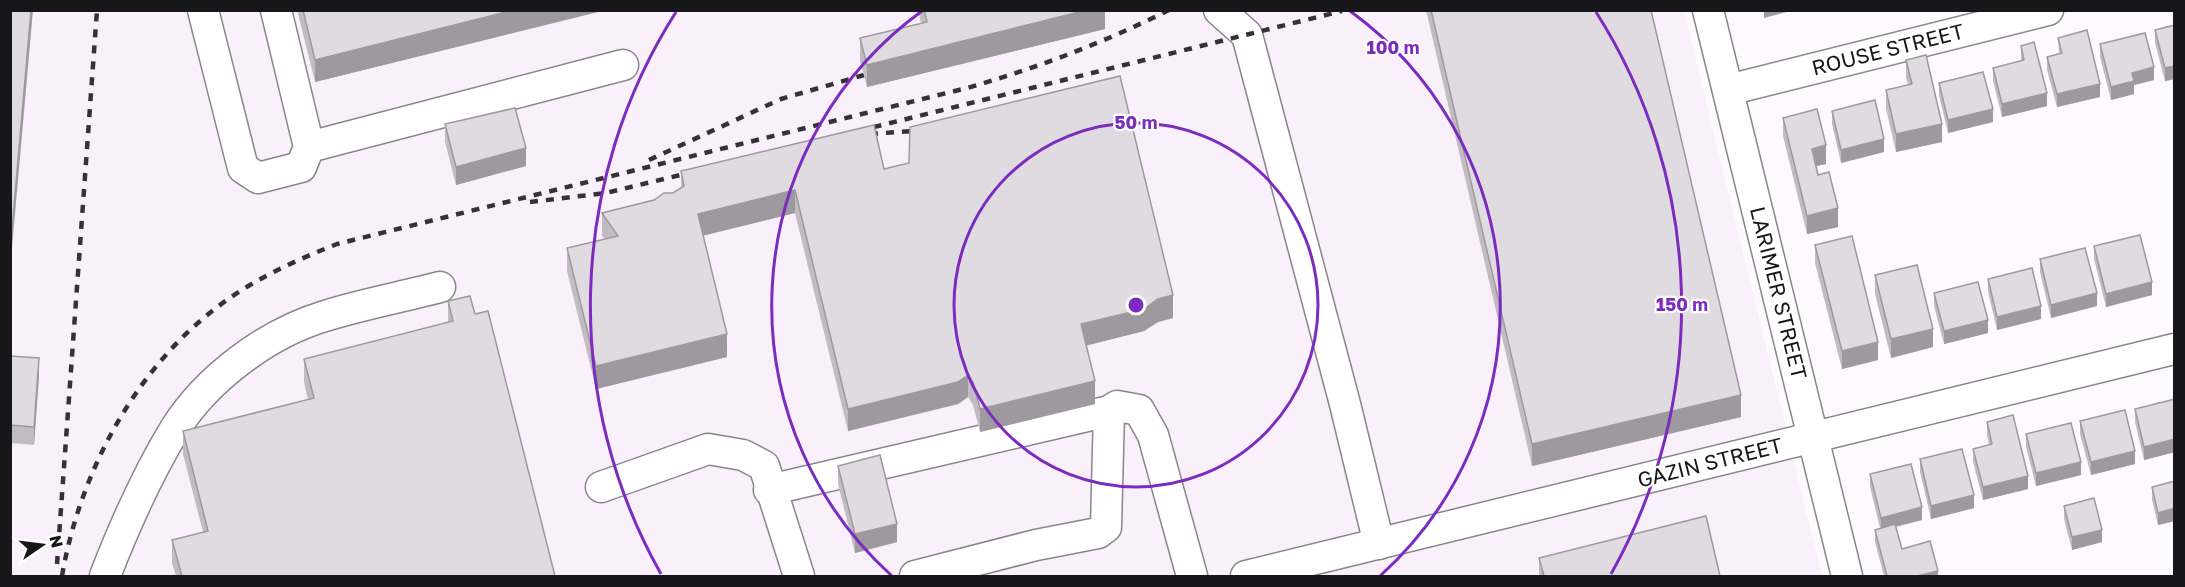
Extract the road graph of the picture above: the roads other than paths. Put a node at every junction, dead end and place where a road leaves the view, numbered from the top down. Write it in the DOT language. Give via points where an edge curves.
graph roads {
  1 [pos="203,10"];
  2 [pos="276,10"];
  3 [pos="1219,10"];
  4 [pos="1708,10"];
  5 [pos="2048,10"];
  6 [pos="623,65"];
  7 [pos="1728,90"];
  8 [pos="309,147"];
  9 [pos="440,287"];
  10 [pos="2175,349"];
  11 [pos="1109,411"];
  12 [pos="1813,438"];
  13 [pos="601,487"];
  14 [pos="769,490"];
  15 [pos="1379,544"];
  16 [pos="105,576"];
  17 [pos="799,576"];
  18 [pos="915,576"];
  19 [pos="1192,576"];
  20 [pos="1246,576"];
  21 [pos="1847,576"];
  1 -- 8 [label="street" via="243,168 258,178 302,167"];
  2 -- 8 [label="street"];
  3 -- 15 [label="street" via="1247,35"];
  4 -- 7 [label="street, LARIMER STREET"];
  5 -- 7 [label="street, ROUSE STREET"];
  6 -- 8 [label="street"];
  7 -- 12 [label="street, LARIMER STREET"];
  9 -- 16 [label="street" via="324,316 280,335 234,365 205,392 176,428 127,523"];
  10 -- 12 [label="street, GAZIN STREET"];
  11 -- 14 [label="street"];
  11 -- 18 [label="street" via="1106,527 1098,533"];
  11 -- 19 [label="street" via="1117,406 1139,410 1153,435"];
  12 -- 15 [label="street, GAZIN STREET"];
  12 -- 21 [label="street, LARIMER STREET"];
  13 -- 14 [label="street" via="708,449 727,450 756,460 764,466"];
  14 -- 17 [label="street"];
  15 -- 20 [label="street, GAZIN STREET"];
}
